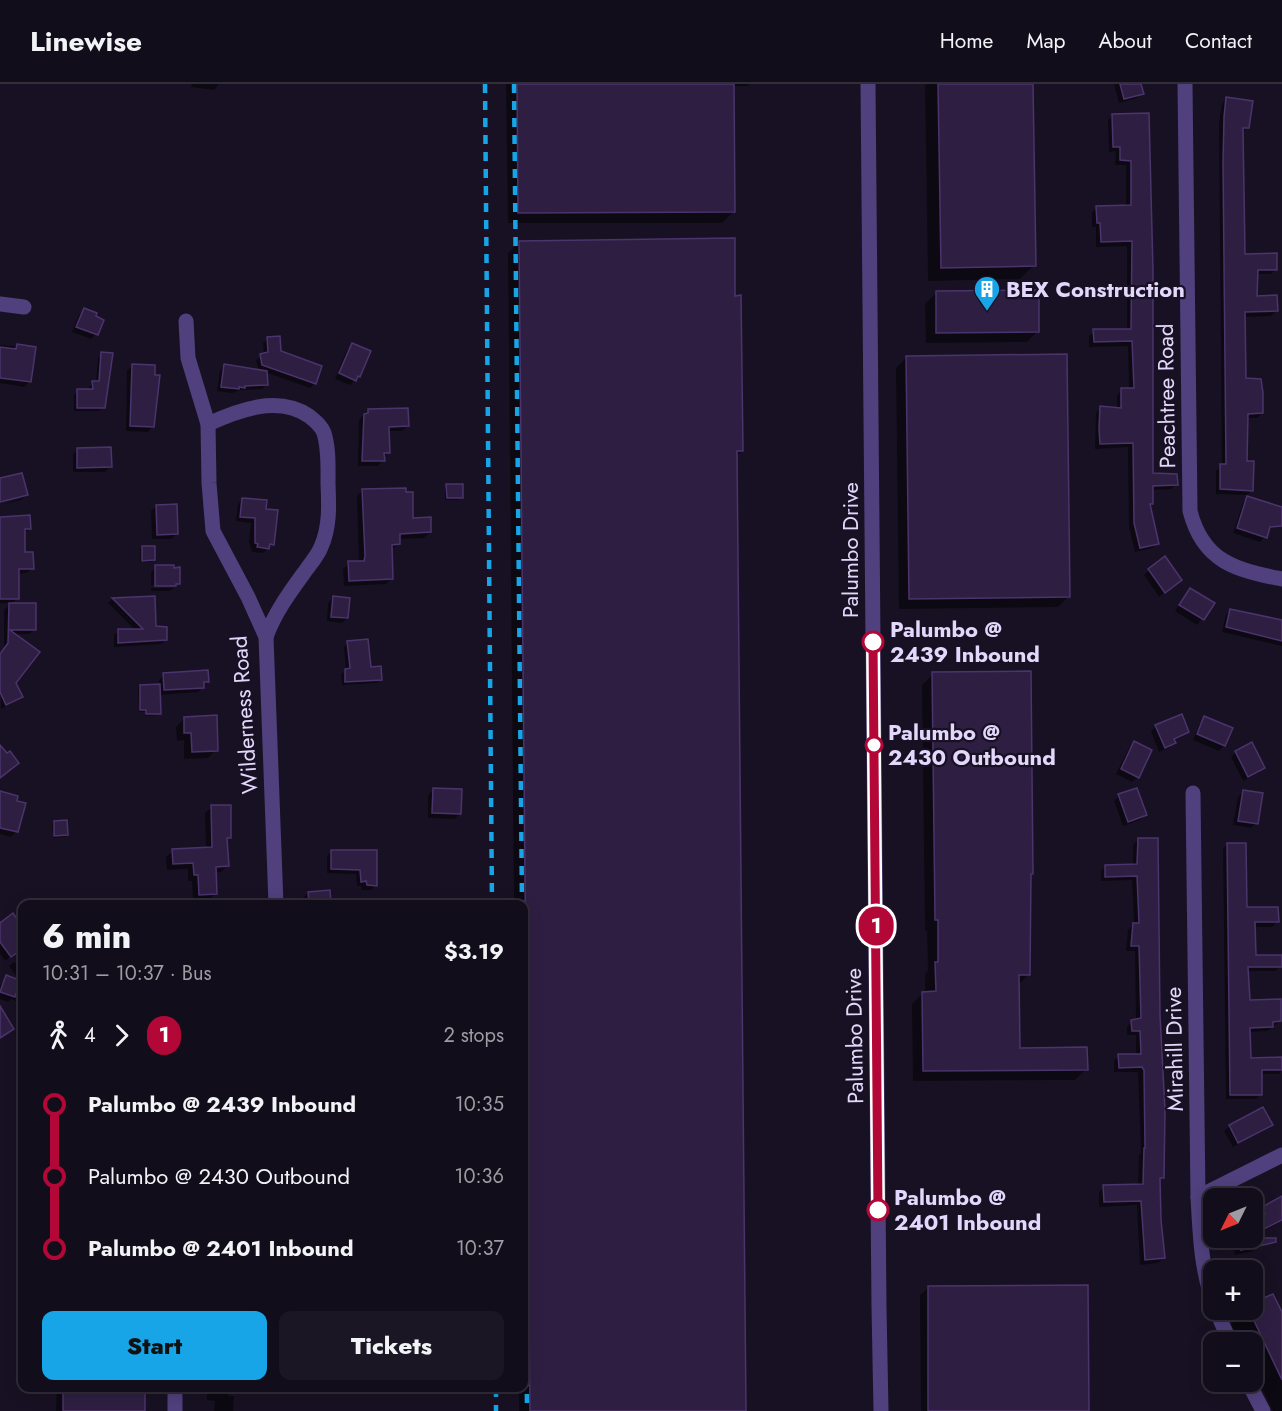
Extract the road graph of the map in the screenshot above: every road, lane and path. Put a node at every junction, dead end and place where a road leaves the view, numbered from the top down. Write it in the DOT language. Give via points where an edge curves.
graph roads {
  1 [pos="868,84"];
  2 [pos="1185,84"];
  3 [pos="0,304"];
  4 [pos="24,307"];
  5 [pos="186,321"];
  6 [pos="208,424"];
  7 [pos="1282,579"];
  8 [pos="266,637"];
  9 [pos="1193,793"];
  10 [pos="276,900"];
  11 [pos="1282,1155"];
  12 [pos="1198,1197"];
  13 [pos="1203,1262"];
  14 [pos="174,1392"];
  15 [pos="1253,1392"];
  16 [pos="174,1411"];
  17 [pos="881,1411"];
  18 [pos="1263,1411"];
  1 -- 17 [label="street, Palumbo Drive"];
  2 -- 7 [label="street, Peachtree Road" via="1190,511 1199,537 1220,560 1250,573"];
  3 -- 4 [label="street"];
  5 -- 6 [label="street, Wilderness Road" via="188,358"];
  6 -- 8 [label="street, Wilderness Road" via="213,531"];
  6 -- 8 [label="street" via="237,412 276,405 305,414 324,433 328,465 326,532 321,548 280,605"];
  8 -- 10 [label="street, Wilderness Road"];
  9 -- 12 [label="street, Mirahill Drive"];
  11 -- 12 [label="street"];
  12 -- 13 [label="street, Mirahill Drive"];
  14 -- 16 [label="street"];
  15 -- 18 [label="street"];
}
